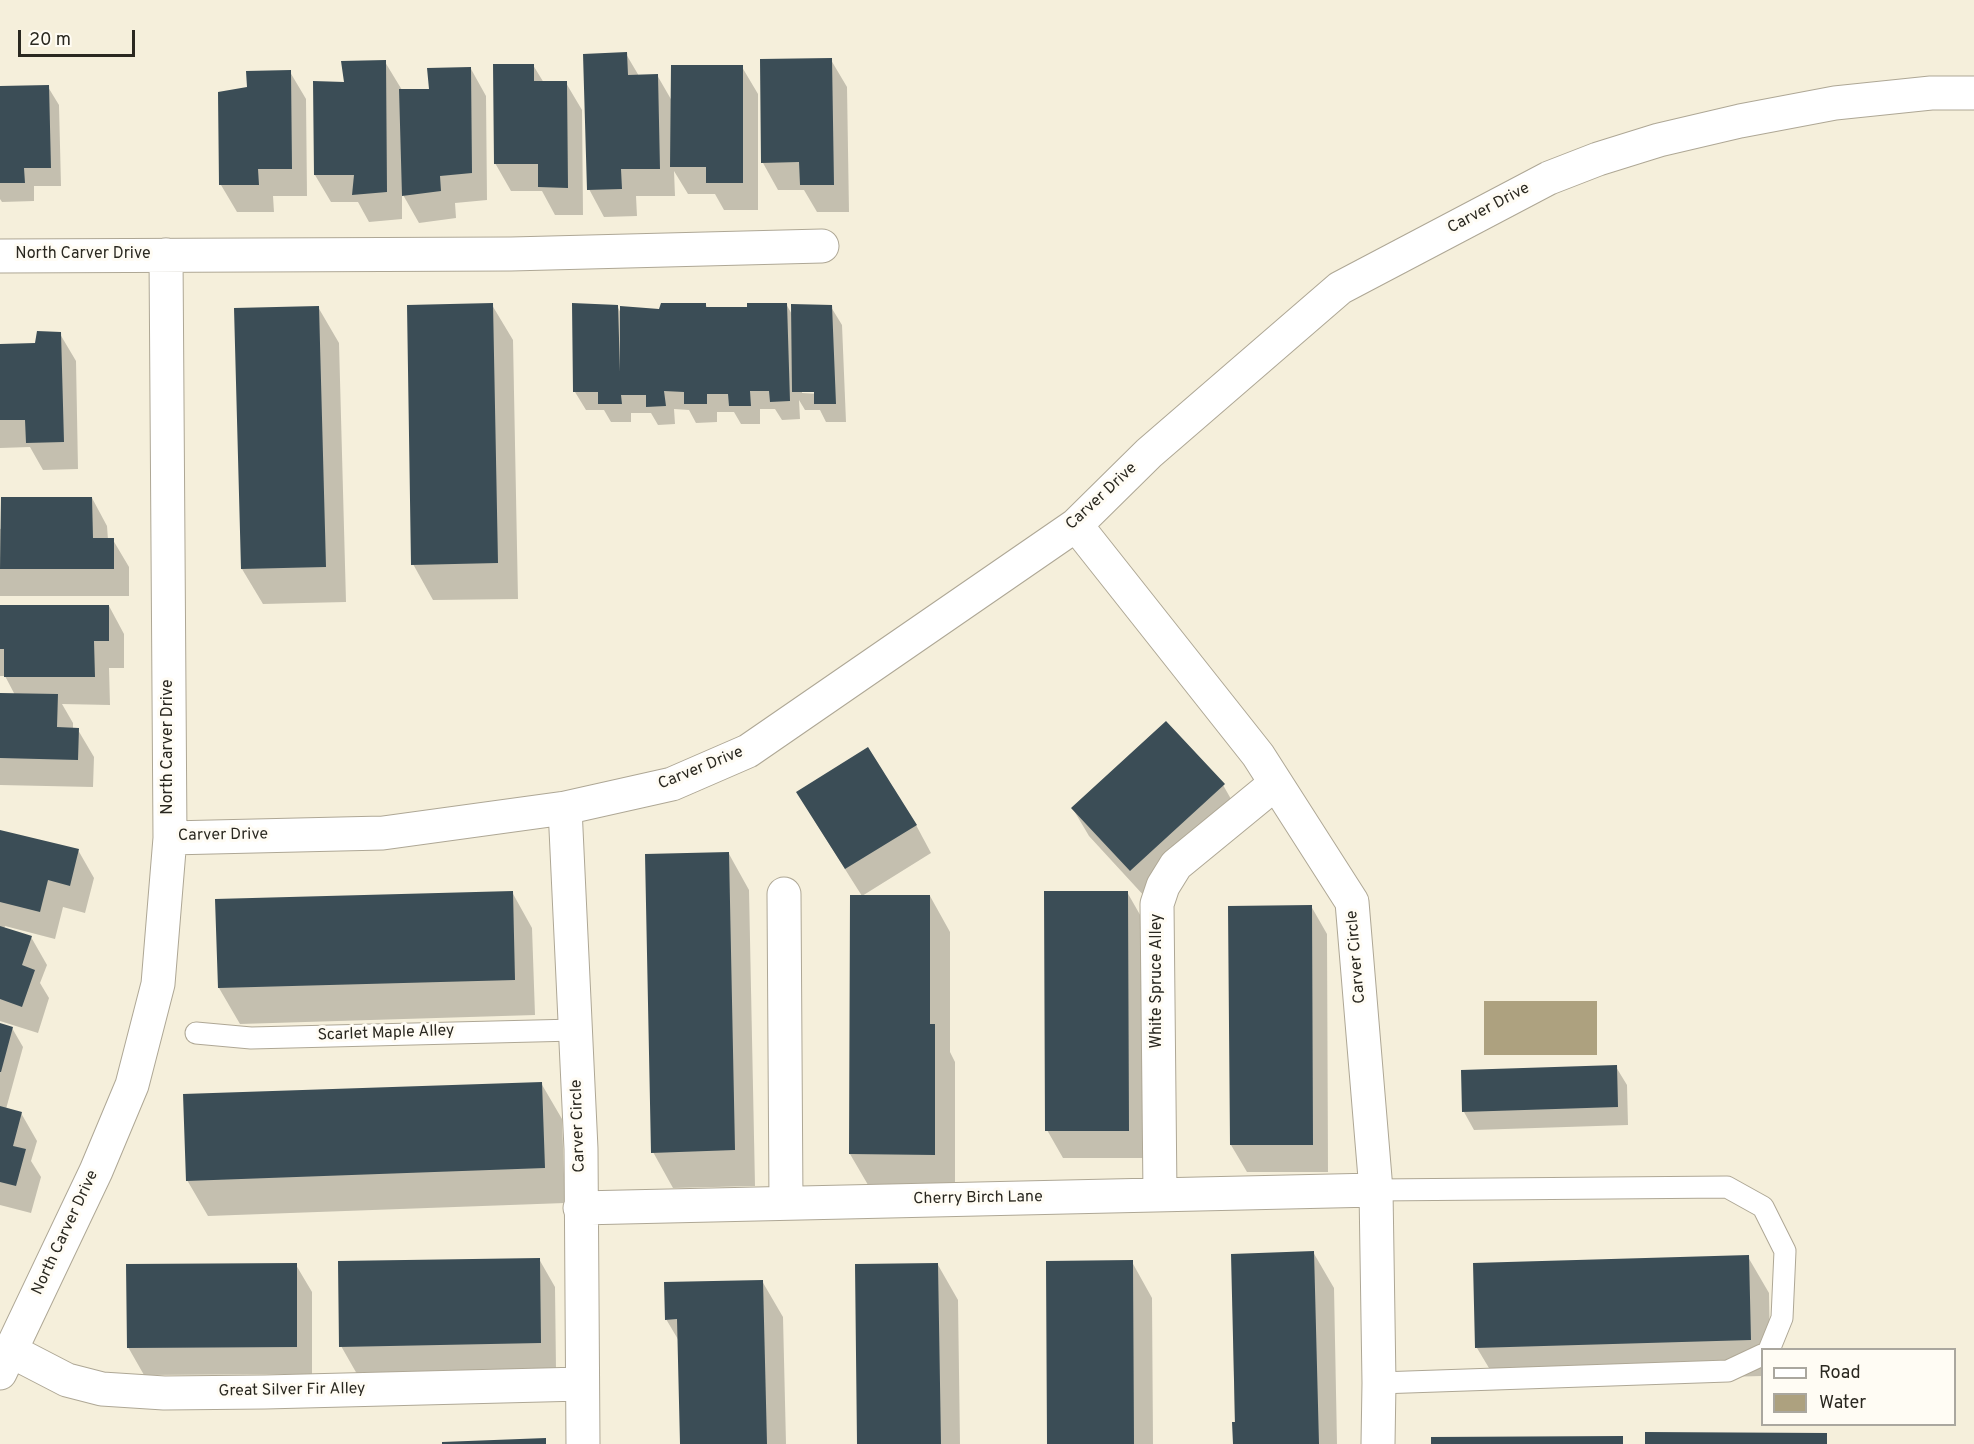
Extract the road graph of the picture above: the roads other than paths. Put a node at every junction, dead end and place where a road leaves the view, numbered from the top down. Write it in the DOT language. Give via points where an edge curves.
graph roads {
  1 [pos="1974,93"];
  2 [pos="822,246"];
  3 [pos="166,255"];
  4 [pos="0,256"];
  5 [pos="1076,525"];
  6 [pos="1276,783"];
  7 [pos="565,808"];
  8 [pos="170,838"];
  9 [pos="784,894"];
  10 [pos="575,1030"];
  11 [pos="196,1033"];
  12 [pos="1376,1190"];
  13 [pos="1160,1195"];
  14 [pos="786,1203"];
  15 [pos="580,1208"];
  16 [pos="1770,1348"];
  17 [pos="1761,1354"];
  18 [pos="6,1362"];
  19 [pos="1379,1383"];
  20 [pos="582,1384"];
  21 [pos="583,1444"];
  22 [pos="1378,1444"];
  1 -- 5 [label="street, Carver Drive" via="1932,93 1835,103 1750,119 1659,140 1549,178 1340,288 1149,453"];
  2 -- 3 [label="street" via="511,254"];
  3 -- 4 [label="street, North Carver Drive"];
  3 -- 8 [label="street, North Carver Drive"];
  5 -- 6 [label="street, Carver Circle"];
  5 -- 7 [label="street, Carver Drive" via="748,751 672,784"];
  6 -- 12 [label="street, Carver Circle" via="1352,902"];
  6 -- 13 [label="street, White Spruce Alley" via="1176,865 1157,904"];
  7 -- 8 [label="street, Carver Drive" via="383,833"];
  7 -- 10 [label="street, Carver Circle"];
  8 -- 18 [label="street, North Carver Drive" via="158,984 132,1086"];
  9 -- 14 [label="street"];
  10 -- 11 [label="lane, Scarlet Maple Alley" via="251,1038"];
  10 -- 15 [label="street, Carver Circle"];
  12 -- 13 [label="street, Cherry Birch Lane"];
  12 -- 16 [label="lane" via="1727,1187 1763,1208 1785,1251 1782,1318"];
  12 -- 19 [label="street, Carver Circle"];
  13 -- 14 [label="street, Cherry Birch Lane"];
  14 -- 15 [label="street, Cherry Birch Lane"];
  15 -- 20 [label="street, Carver Circle"];
  17 -- 19 [label="lane" via="1728,1371"];
  18 -- 20 [label="street, Great Silver Fir Alley" via="102,1389 164,1393"];
  19 -- 22 [label="street, Carver Circle"];
  20 -- 21 [label="street, Carver Circle"];
}
